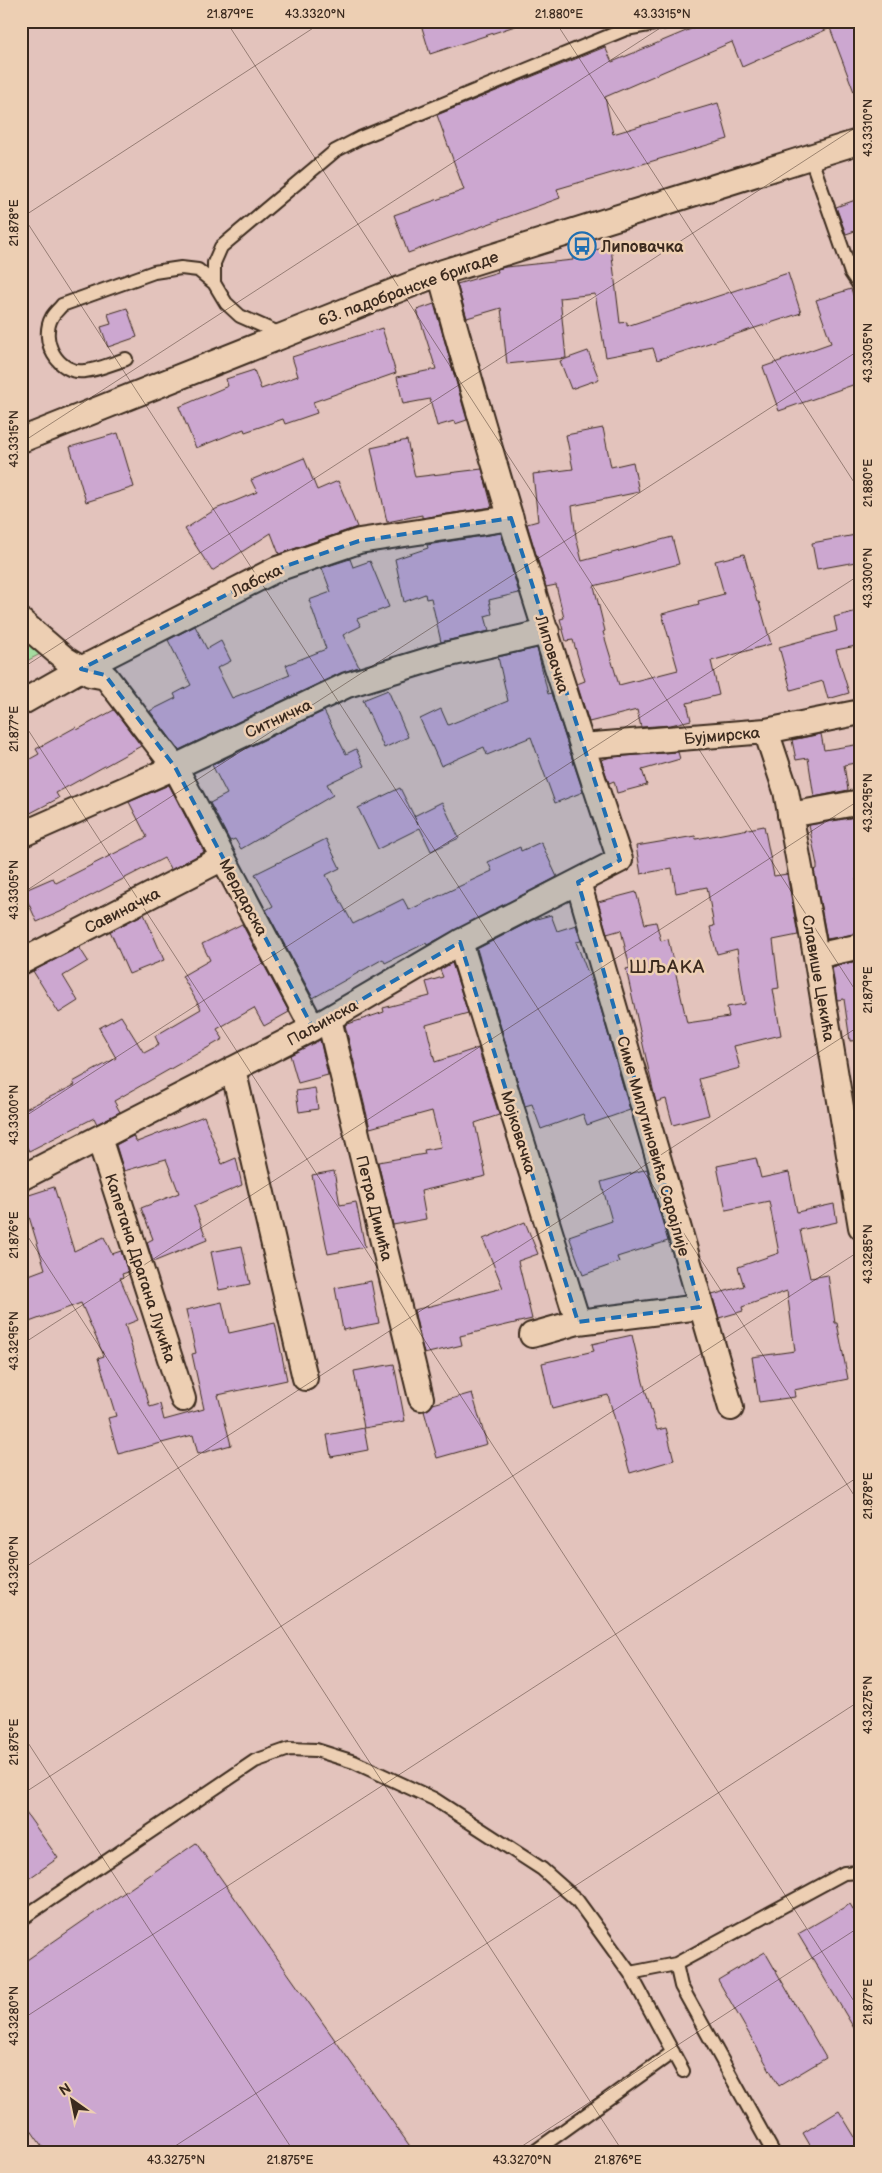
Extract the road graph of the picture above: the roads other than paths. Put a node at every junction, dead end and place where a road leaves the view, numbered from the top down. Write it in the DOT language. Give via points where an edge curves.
graph roads {
  1 [pos="671,21"];
  2 [pos="861,141"];
  3 [pos="810,156"];
  4 [pos="440,273"];
  5 [pos="214,283"];
  6 [pos="861,288"];
  7 [pos="283,335"];
  8 [pos="126,359"];
  9 [pos="21,440"];
  10 [pos="511,518"];
  11 [pos="21,621"];
  12 [pos="546,632"];
  13 [pos="82,669"];
  14 [pos="21,703"];
  15 [pos="861,712"];
  16 [pos="766,732"];
  17 [pos="582,746"];
  18 [pos="175,767"];
  19 [pos="861,802"];
  20 [pos="790,815"];
  21 [pos="21,834"];
  22 [pos="223,858"];
  23 [pos="620,860"];
  24 [pos="578,882"];
  25 [pos="460,942"];
  26 [pos="861,946"];
  27 [pos="816,956"];
  28 [pos="21,962"];
  29 [pos="321,1023"];
  30 [pos="233,1069"];
  31 [pos="99,1138"];
  32 [pos="21,1178"];
  33 [pos="857,1182"];
  34 [pos="861,1227"];
  35 [pos="700,1307"];
  36 [pos="578,1322"];
  37 [pos="532,1335"];
  38 [pos="305,1378"];
  39 [pos="421,1398"];
  40 [pos="183,1399"];
  41 [pos="730,1408"];
  42 [pos="861,1872"];
  43 [pos="21,1919"];
  44 [pos="676,1964"];
  45 [pos="630,1973"];
  46 [pos="673,2052"];
  47 [pos="683,2071"];
  48 [pos="534,2152"];
  49 [pos="773,2152"];
  1 -- 5 [label="lane" via="626,29 360,138 335,152 221,248 214,263"];
  2 -- 3 [label="street, 63. падобранске бригаде"];
  3 -- 4 [label="street, 63. падобранске бригаде"];
  3 -- 6 [label="lane" via="851,273"];
  4 -- 7 [label="street, 63. падобранске бригаде"];
  4 -- 10 [label="street, Липовачка"];
  5 -- 7 [label="lane" via="226,303 240,316"];
  5 -- 8 [label="lane" via="198,270 181,268 154,272 62,305 51,317 48,336 54,357 64,367 84,372"];
  7 -- 9 [label="street, 63. падобранске бригаде"];
  10 -- 12 [label="street, Липовачка"];
  10 -- 13 [label="street, Лабска" via="359,541 277,569"];
  11 -- 13 [label="street, Мердарска" via="65,659"];
  12 -- 17 [label="street, Липовачка"];
  12 -- 18 [label="street, Ситничка" via="445,655 347,685"];
  13 -- 14 [label="street, Лабска"];
  13 -- 18 [label="street, Мердарска" via="106,677"];
  15 -- 16 [label="street, Бујмирска"];
  16 -- 17 [label="street, Бујмирска"];
  16 -- 20 [label="street, Славише Цекића" via="786,791"];
  17 -- 23 [label="street, Липовачка"];
  18 -- 21 [label="street, Ситничка"];
  18 -- 22 [label="street, Мердарска"];
  19 -- 20 [label="street"];
  20 -- 27 [label="street, Славише Цекића"];
  22 -- 28 [label="street, Савиначка"];
  22 -- 29 [label="street, Мердарска"];
  23 -- 24 [label="street, Паљинска"];
  24 -- 25 [label="street, Паљинска"];
  24 -- 35 [label="street, Симе Милутиновића Сарајлије"];
  25 -- 29 [label="street, Паљинска"];
  25 -- 36 [label="street, Мојковачка"];
  26 -- 27 [label="street"];
  27 -- 33 [label="street, Славише Цекића"];
  29 -- 30 [label="street, Паљинска"];
  29 -- 39 [label="street, Петра Димића"];
  30 -- 31 [label="street, Паљинска"];
  30 -- 38 [label="street"];
  31 -- 32 [label="street, Паљинска"];
  31 -- 40 [label="street, Капетана Драгана Лукића"];
  33 -- 34 [label="street, Славише Цекића"];
  35 -- 36 [label="street"];
  35 -- 41 [label="street, Симе Милутиновића Сарајлије"];
  36 -- 37 [label="street"];
  42 -- 44 [label="lane" via="844,1873"];
  43 -- 45 [label="lane" via="255,1761 289,1749 316,1750 354,1762 434,1799 542,1869 577,1900"];
  44 -- 45 [label="lane"];
  44 -- 49 [label="lane" via="681,1986"];
  45 -- 46 [label="lane"];
  46 -- 47 [label="lane"];
  46 -- 48 [label="lane"];
}
